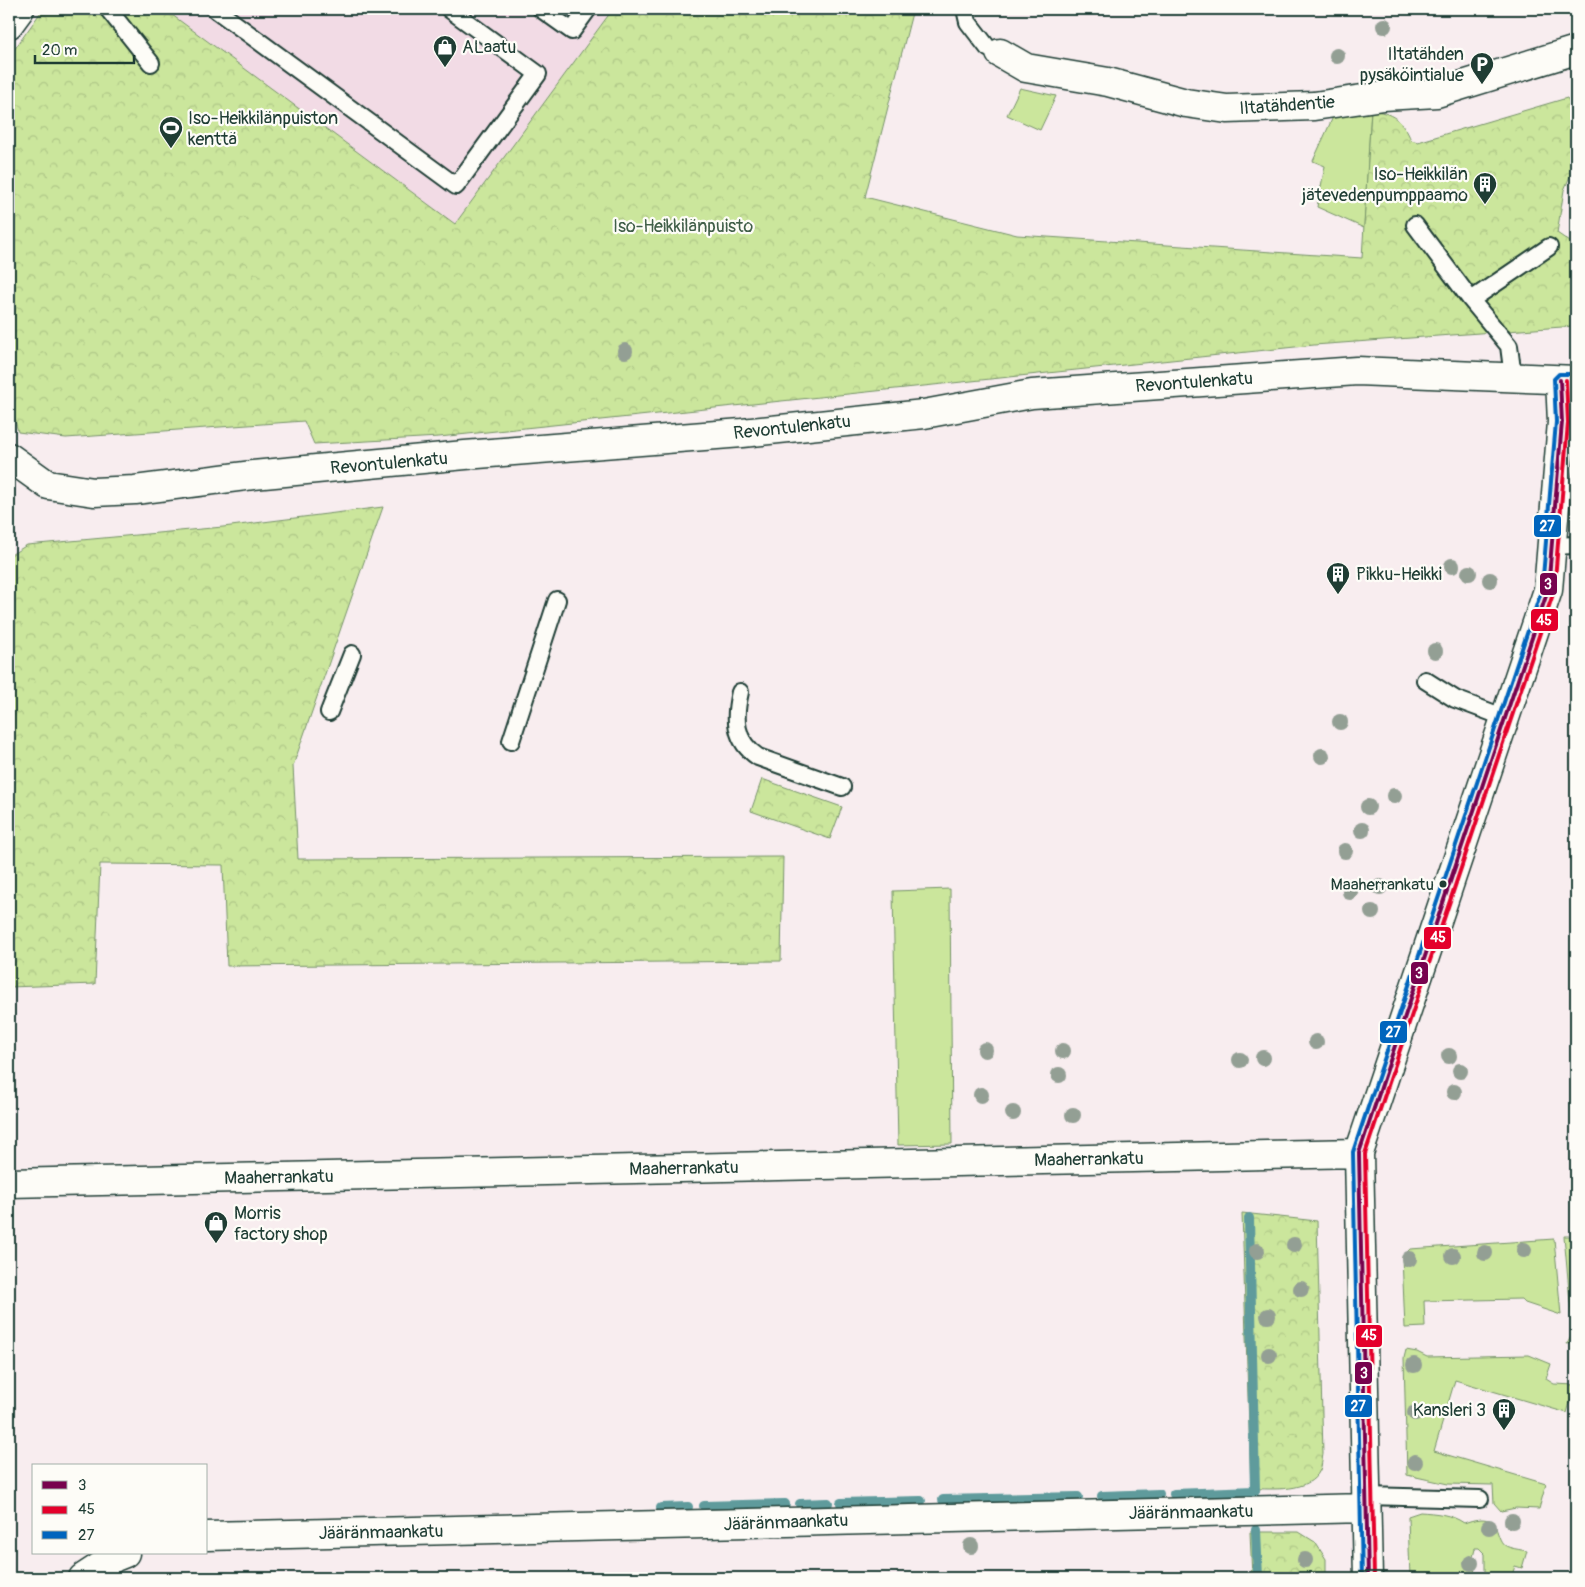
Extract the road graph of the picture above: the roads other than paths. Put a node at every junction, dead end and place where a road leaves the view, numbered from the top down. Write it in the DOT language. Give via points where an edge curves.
graph roads {
  1 [pos="20,9"];
  2 [pos="108,9"];
  3 [pos="215,9"];
  4 [pos="449,9"];
  5 [pos="541,9"];
  6 [pos="588,9"];
  7 [pos="965,9"];
  8 [pos="9,24"];
  9 [pos="1576,50"];
  10 [pos="1000,53"];
  11 [pos="151,62"];
  12 [pos="1415,225"];
  13 [pos="1549,247"];
  14 [pos="1471,300"];
  15 [pos="1513,377"];
  16 [pos="1568,380"];
  17 [pos="12,460"];
  18 [pos="1564,545"];
  19 [pos="557,600"];
  20 [pos="352,654"];
  21 [pos="1425,680"];
  22 [pos="740,692"];
  23 [pos="329,712"];
  24 [pos="1506,718"];
  25 [pos="511,742"];
  26 [pos="842,787"];
  27 [pos="1359,1153"];
  28 [pos="9,1183"];
  29 [pos="1480,1499"];
  30 [pos="1366,1502"];
  31 [pos="208,1536"];
  32 [pos="122,1554"];
  33 [pos="83,1578"];
  34 [pos="1368,1578"];
  1 -- 8 [label="street"];
  2 -- 11 [label="lane"];
  3 -- 4 [label="lane" via="456,186 538,74"];
  5 -- 6 [label="lane" via="572,31"];
  7 -- 10 [label="lane" via="968,22 988,48"];
  9 -- 10 [label="street, Iltatähdentie" via="1437,93 1383,96 1314,106 1227,109 1186,103 1108,82 1026,68"];
  12 -- 14 [label="lane"];
  13 -- 14 [label="lane"];
  14 -- 15 [label="lane" via="1509,346"];
  15 -- 16 [label="street, Revontulenkatu"];
  15 -- 17 [label="street, Revontulenkatu" via="1357,371 1032,394 924,414 94,492 48,485"];
  16 -- 18 [label="street" via="1562,422"];
  18 -- 24 [label="street"];
  19 -- 25 [label="lane"];
  20 -- 23 [label="lane"];
  21 -- 24 [label="lane" via="1456,699"];
  22 -- 26 [label="lane" via="736,706 737,728 746,749 758,757"];
  24 -- 27 [label="street"];
  27 -- 28 [label="street, Maaherrankatu"];
  27 -- 30 [label="street"];
  29 -- 30 [label="lane"];
  30 -- 31 [label="street, Jääränmaankatu"];
  30 -- 34 [label="street"];
  32 -- 33 [label="street"];
}
